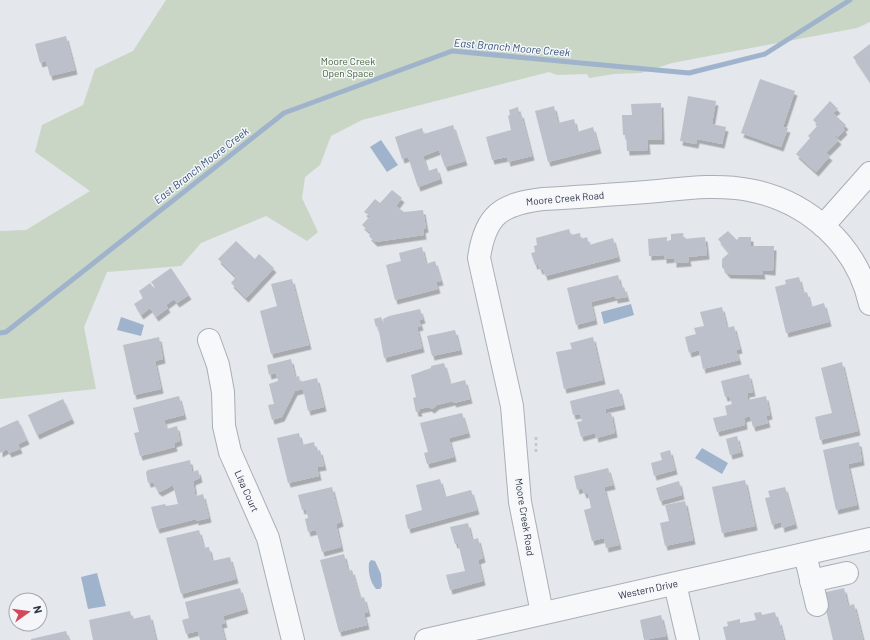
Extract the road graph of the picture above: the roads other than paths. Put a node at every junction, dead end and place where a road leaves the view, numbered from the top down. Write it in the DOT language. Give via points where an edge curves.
graph roads {
  1 [pos="870,173"];
  2 [pos="823,226"];
  3 [pos="870,304"];
  4 [pos="209,340"];
  5 [pos="870,538"];
  6 [pos="805,554"];
  7 [pos="847,573"];
  8 [pos="811,581"];
  9 [pos="675,584"];
  10 [pos="817,605"];
  11 [pos="542,612"];
  12 [pos="293,640"];
  13 [pos="426,640"];
  14 [pos="688,640"];
  1 -- 2 [label="street"];
  2 -- 3 [label="street, Moore Creek Road" via="852,258 868,293"];
  2 -- 11 [label="street, Moore Creek Road" via="786,201 749,190 704,187 521,202 505,208 489,222 481,239 479,258 512,406 520,502"];
  4 -- 12 [label="street, Lisa Court" via="218,365 223,392 224,426 230,452 268,538"];
  5 -- 6 [label="street, Western Drive"];
  6 -- 8 [label="street"];
  6 -- 9 [label="street, Western Drive"];
  7 -- 8 [label="street"];
  8 -- 10 [label="street"];
  9 -- 11 [label="street, Western Drive"];
  9 -- 14 [label="street"];
  11 -- 13 [label="street, Western Drive"];
}
